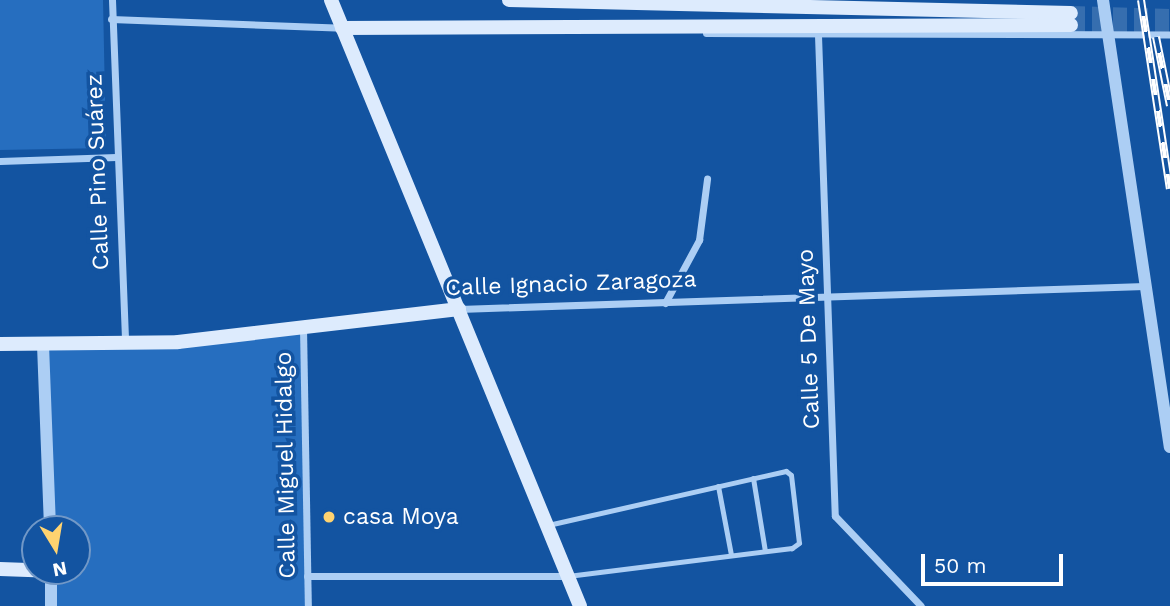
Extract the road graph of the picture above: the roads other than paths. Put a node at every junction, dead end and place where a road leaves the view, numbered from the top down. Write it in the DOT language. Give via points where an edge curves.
graph roads {
  1 [pos="112,0"];
  2 [pos="331,0"];
  3 [pos="509,0"];
  4 [pos="554,0"];
  5 [pos="1103,0"];
  6 [pos="630,1"];
  7 [pos="111,19"];
  8 [pos="633,25"];
  9 [pos="342,28"];
  10 [pos="1108,34"];
  11 [pos="818,35"];
  12 [pos="1170,36"];
  13 [pos="116,157"];
  14 [pos="0,161"];
  15 [pos="707,179"];
  16 [pos="1145,286"];
  17 [pos="826,298"];
  18 [pos="665,303"];
  19 [pos="459,309"];
  20 [pos="303,323"];
  21 [pos="125,343"];
  22 [pos="0,344"];
  23 [pos="43,345"];
  24 [pos="1170,447"];
  25 [pos="753,478"];
  26 [pos="718,486"];
  27 [pos="49,515"];
  28 [pos="548,525"];
  29 [pos="765,551"];
  30 [pos="731,555"];
  31 [pos="0,569"];
  32 [pos="21,570"];
  33 [pos="307,576"];
  34 [pos="568,576"];
  35 [pos="51,585"];
  36 [pos="51,606"];
  37 [pos="308,606"];
  38 [pos="580,606"];
  39 [pos="921,606"];
  1 -- 7 [label="street, Calle Pino Suárez"];
  2 -- 9 [label="main road"];
  3 -- 4 [label="main road"];
  4 -- 6 [label="main road"];
  5 -- 10 [label="street"];
  6 -- 8 [label="main road" via="1071,19"];
  7 -- 9 [label="street"];
  7 -- 13 [label="street, Calle Pino Suárez"];
  8 -- 9 [label="main road"];
  8 -- 11 [label="street" via="655,33"];
  9 -- 19 [label="main road"];
  10 -- 11 [label="street"];
  10 -- 12 [label="street"];
  10 -- 16 [label="street"];
  11 -- 17 [label="street, Calle 5 De Mayo"];
  13 -- 14 [label="street"];
  13 -- 21 [label="street, Calle Pino Suárez"];
  15 -- 18 [label="street" via="699,240"];
  16 -- 17 [label="street, Calle Ignacio Zaragoza"];
  16 -- 24 [label="street"];
  17 -- 18 [label="street, Calle Ignacio Zaragoza"];
  17 -- 39 [label="street, Calle 5 De Mayo" via="835,516"];
  18 -- 19 [label="street, Calle Ignacio Zaragoza"];
  19 -- 20 [label="main road, Calle Ignacio Zaragoza"];
  19 -- 28 [label="main road"];
  20 -- 21 [label="main road, Calle Ignacio Zaragoza"];
  20 -- 33 [label="street, Calle Miguel Hidalgo"];
  21 -- 23 [label="main road, Calle Ignacio Zaragoza"];
  22 -- 23 [label="main road, Calle Ignacio Zaragoza"];
  23 -- 27 [label="street"];
  25 -- 26 [label="lane"];
  25 -- 29 [label="lane"];
  25 -- 29 [label="lane" via="791,475 799,543"];
  26 -- 28 [label="lane"];
  26 -- 30 [label="lane"];
  28 -- 34 [label="main road"];
  29 -- 30 [label="lane"];
  30 -- 34 [label="lane"];
  31 -- 32 [label="main road"];
  33 -- 34 [label="street"];
  33 -- 37 [label="street, Calle Miguel Hidalgo"];
  34 -- 38 [label="main road"];
  35 -- 36 [label="street"];
}
